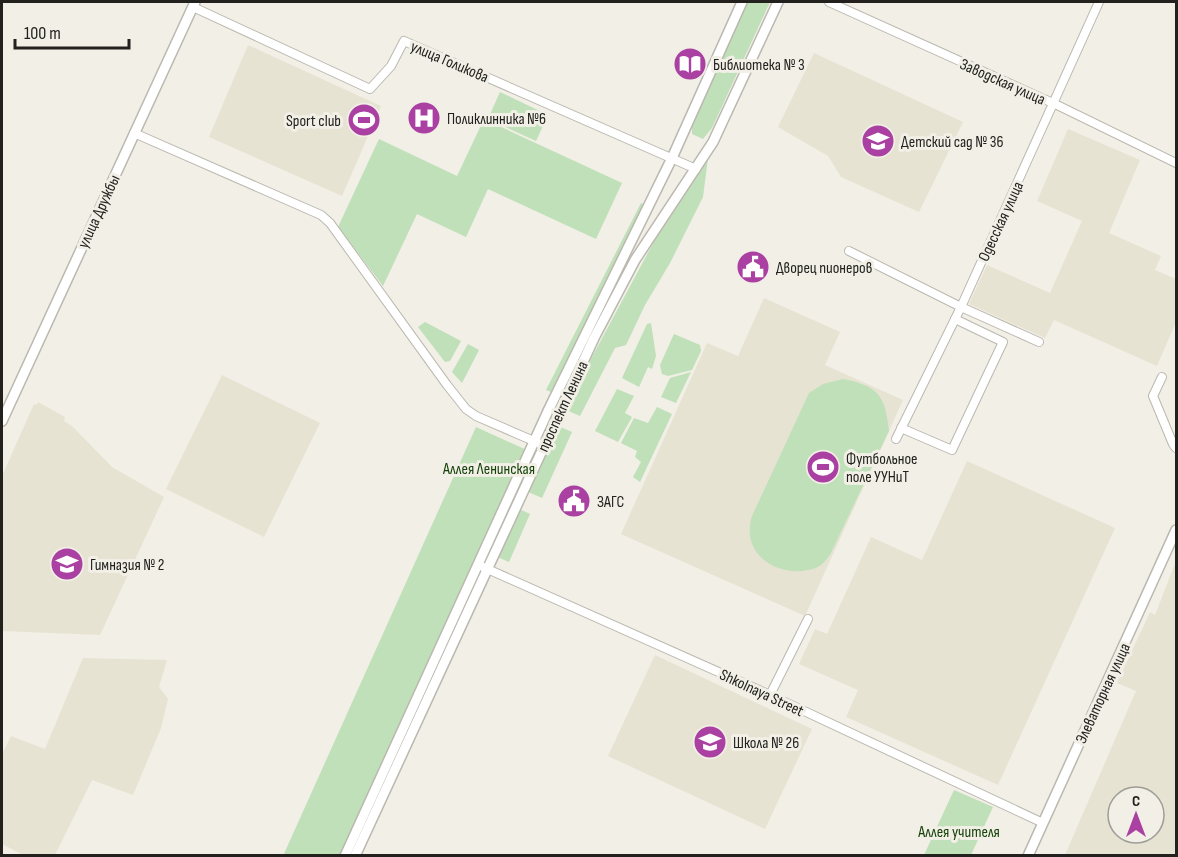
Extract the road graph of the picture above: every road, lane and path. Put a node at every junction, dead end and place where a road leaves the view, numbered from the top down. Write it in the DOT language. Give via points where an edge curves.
graph roads {
  1 [pos="742,2"];
  2 [pos="778,2"];
  3 [pos="829,2"];
  4 [pos="1100,2"];
  5 [pos="194,4"];
  6 [pos="1055,104"];
  7 [pos="134,133"];
  8 [pos="672,158"];
  9 [pos="1176,163"];
  10 [pos="696,169"];
  11 [pos="849,251"];
  12 [pos="961,307"];
  13 [pos="955,319"];
  14 [pos="1039,342"];
  15 [pos="1162,377"];
  16 [pos="2,421"];
  17 [pos="901,428"];
  18 [pos="896,439"];
  19 [pos="539,443"];
  20 [pos="1176,448"];
  21 [pos="1176,530"];
  22 [pos="483,567"];
  23 [pos="808,619"];
  24 [pos="770,695"];
  25 [pos="1043,823"];
  26 [pos="345,855"];
  27 [pos="355,855"];
  28 [pos="1028,855"];
  1 -- 8 [label="main road, проспект Ленина"];
  2 -- 10 [label="main road, проспект Ленина" via="713,142"];
  3 -- 6 [label="street, Заводская улица"];
  4 -- 6 [label="street, Одесская улица"];
  5 -- 7 [label="main road, улица Дружбы"];
  5 -- 8 [label="street, улица Голикова" via="370,89 391,66 404,41"];
  6 -- 9 [label="street, Заводская улица"];
  6 -- 12 [label="street, Одесская улица"];
  7 -- 16 [label="main road, улица Дружбы"];
  7 -- 19 [label="street" via="321,214 466,409"];
  8 -- 10 [label="street, улица Голикова"];
  8 -- 19 [label="main road, проспект Ленина"];
  10 -- 19 [label="main road, проспект Ленина" via="622,282"];
  11 -- 12 [label="street"];
  12 -- 13 [label="street, Одесская улица"];
  12 -- 14 [label="street"];
  13 -- 17 [label="street, Одесская улица"];
  13 -- 17 [label="street" via="1003,342 952,450"];
  15 -- 20 [label="street" via="1153,396"];
  17 -- 18 [label="street, Одесская улица"];
  19 -- 22 [label="main road, проспект Ленина"];
  21 -- 25 [label="main road, Элеваторная улица"];
  22 -- 24 [label="street, Shkolnaya Street"];
  22 -- 26 [label="main road, проспект Ленина"];
  22 -- 27 [label="main road, проспект Ленина"];
  23 -- 24 [label="street"];
  24 -- 25 [label="street, Shkolnaya Street"];
  25 -- 28 [label="main road, Элеваторная улица"];
}
